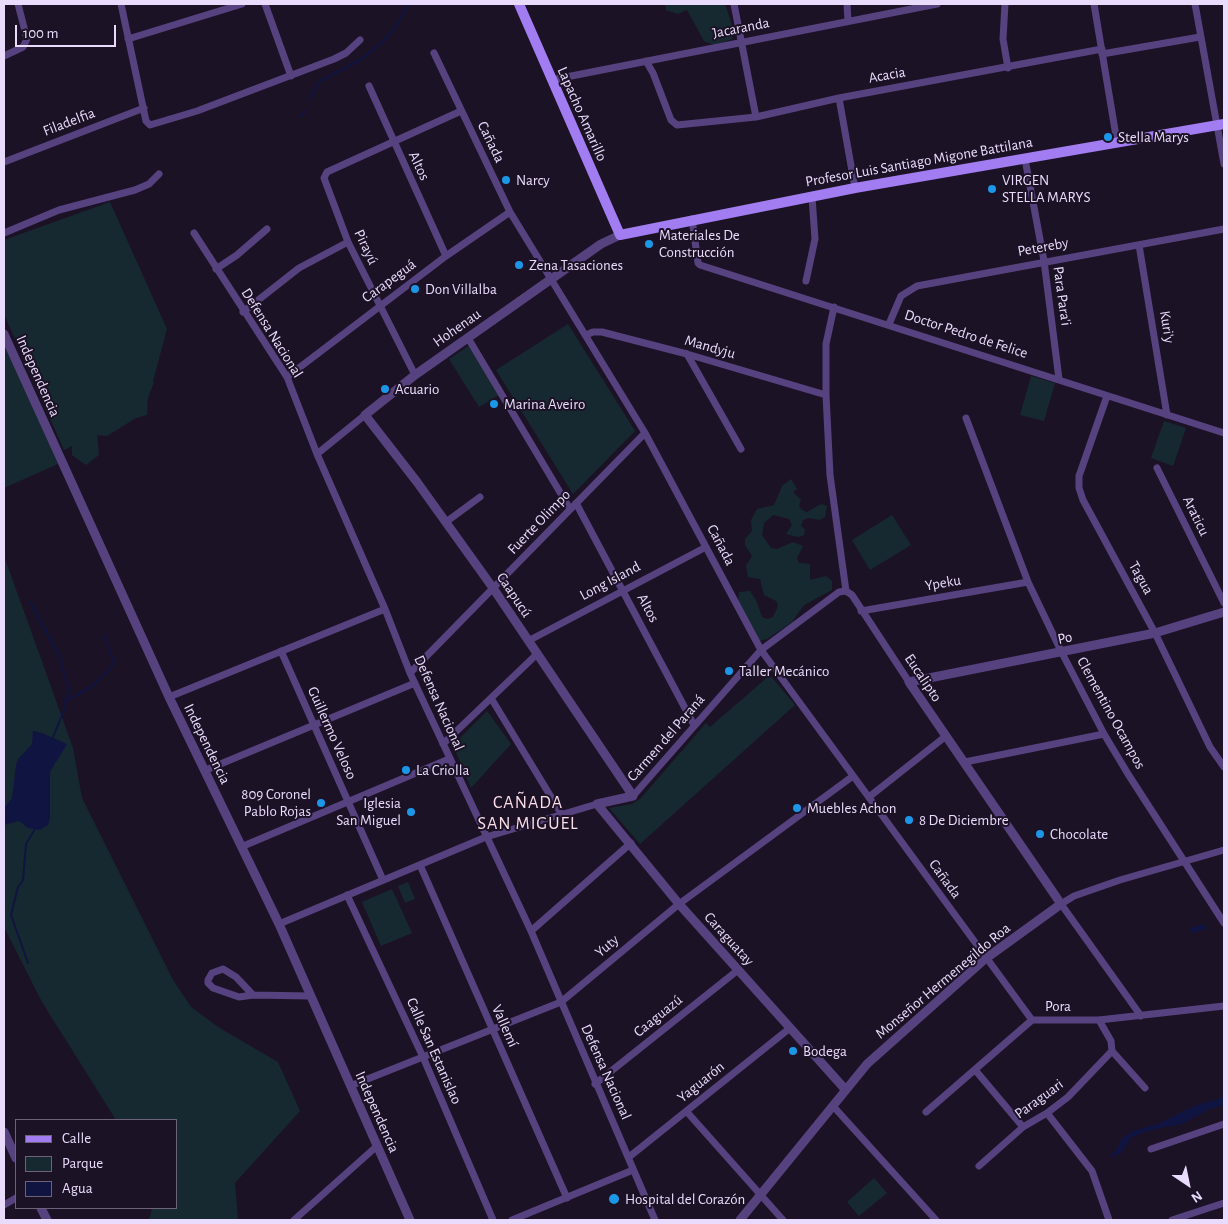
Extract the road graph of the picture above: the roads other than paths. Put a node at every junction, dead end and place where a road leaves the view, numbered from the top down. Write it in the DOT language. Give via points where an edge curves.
graph roads {
  1 [pos="18,4"];
  2 [pos="121,4"];
  3 [pos="242,4"];
  4 [pos="265,4"];
  5 [pos="519,4"];
  6 [pos="734,4"];
  7 [pos="847,4"];
  8 [pos="937,4"];
  9 [pos="1005,4"];
  10 [pos="1094,4"];
  11 [pos="1195,4"];
  12 [pos="848,21"];
  13 [pos="1200,37"];
  14 [pos="128,39"];
  15 [pos="360,40"];
  16 [pos="742,41"];
  17 [pos="1102,52"];
  18 [pos="434,53"];
  19 [pos="4,56"];
  20 [pos="646,61"];
  21 [pos="1008,68"];
  22 [pos="291,76"];
  23 [pos="551,80"];
  24 [pos="369,86"];
  25 [pos="839,98"];
  26 [pos="144,108"];
  27 [pos="461,112"];
  28 [pos="756,116"];
  29 [pos="1221,124"];
  30 [pos="1117,142"];
  31 [pos="394,143"];
  32 [pos="1025,159"];
  33 [pos="4,162"];
  34 [pos="1224,164"];
  35 [pos="159,174"];
  36 [pos="855,188"];
  37 [pos="812,197"];
  38 [pos="510,212"];
  39 [pos="692,219"];
  40 [pos="1224,229"];
  41 [pos="267,230"];
  42 [pos="4,233"];
  43 [pos="194,233"];
  44 [pos="620,235"];
  45 [pos="348,242"];
  46 [pos="1139,244"];
  47 [pos="446,256"];
  48 [pos="1044,261"];
  49 [pos="216,269"];
  50 [pos="550,279"];
  51 [pos="806,281"];
  52 [pos="378,306"];
  53 [pos="834,307"];
  54 [pos="243,312"];
  55 [pos="890,324"];
  56 [pos="4,334"];
  57 [pos="586,335"];
  58 [pos="468,338"];
  59 [pos="687,354"];
  60 [pos="415,375"];
  61 [pos="286,377"];
  62 [pos="1059,378"];
  63 [pos="826,395"];
  64 [pos="1107,396"];
  65 [pos="365,415"];
  66 [pos="1167,415"];
  67 [pos="966,418"];
  68 [pos="645,433"];
  69 [pos="1224,433"];
  70 [pos="741,449"];
  71 [pos="317,454"];
  72 [pos="1157,468"];
  73 [pos="480,497"];
  74 [pos="576,503"];
  75 [pos="570,509"];
  76 [pos="446,522"];
  77 [pos="706,547"];
  78 [pos="1028,582"];
  79 [pos="494,588"];
  80 [pos="622,590"];
  81 [pos="846,591"];
  82 [pos="1224,603"];
  83 [pos="385,609"];
  84 [pos="861,610"];
  85 [pos="1224,612"];
  86 [pos="1155,633"];
  87 [pos="528,641"];
  88 [pos="281,650"];
  89 [pos="761,650"];
  90 [pos="1062,653"];
  91 [pos="537,654"];
  92 [pos="410,673"];
  93 [pos="909,682"];
  94 [pos="415,683"];
  95 [pos="169,697"];
  96 [pos="490,698"];
  97 [pos="313,724"];
  98 [pos="694,726"];
  99 [pos="1104,734"];
  100 [pos="946,736"];
  101 [pos="443,744"];
  102 [pos="449,759"];
  103 [pos="964,762"];
  104 [pos="1224,767"];
  105 [pos="206,770"];
  106 [pos="853,776"];
  107 [pos="633,796"];
  108 [pos="869,797"];
  109 [pos="347,802"];
  110 [pos="597,804"];
  111 [pos="562,814"];
  112 [pos="486,837"];
  113 [pos="631,843"];
  114 [pos="241,847"];
  115 [pos="1224,850"];
  116 [pos="1183,862"];
  117 [pos="420,865"];
  118 [pos="383,880"];
  119 [pos="347,895"];
  120 [pos="679,904"];
  121 [pos="1061,904"];
  122 [pos="279,924"];
  123 [pos="1224,924"];
  124 [pos="531,931"];
  125 [pos="985,959"];
  126 [pos="738,970"];
  127 [pos="252,995"];
  128 [pos="310,996"];
  129 [pos="561,1002"];
  130 [pos="1223,1007"];
  131 [pos="1141,1016"];
  132 [pos="1032,1020"];
  133 [pos="1099,1020"];
  134 [pos="790,1028"];
  135 [pos="492,1030"];
  136 [pos="1112,1051"];
  137 [pos="423,1057"];
  138 [pos="976,1071"];
  139 [pos="596,1084"];
  140 [pos="350,1086"];
  141 [pos="844,1088"];
  142 [pos="1145,1088"];
  143 [pos="833,1106"];
  144 [pos="687,1112"];
  145 [pos="926,1112"];
  146 [pos="1047,1113"];
  147 [pos="1224,1124"];
  148 [pos="1023,1127"];
  149 [pos="4,1132"];
  150 [pos="377,1146"];
  151 [pos="1151,1149"];
  152 [pos="15,1156"];
  153 [pos="629,1157"];
  154 [pos="979,1166"];
  155 [pos="633,1170"];
  156 [pos="761,1195"];
  157 [pos="567,1198"];
  158 [pos="15,1199"];
  159 [pos="1224,1203"];
  160 [pos="4,1205"];
  161 [pos="294,1220"];
  162 [pos="410,1220"];
  163 [pos="493,1220"];
  164 [pos="512,1220"];
  165 [pos="656,1220"];
  166 [pos="740,1220"];
  167 [pos="783,1220"];
  168 [pos="936,1220"];
  169 [pos="1109,1220"];
  170 [pos="1172,1220"];
  1 -- 19 [label="street" via="27,40 23,47"];
  2 -- 14 [label="street"];
  3 -- 14 [label="street"];
  4 -- 22 [label="street"];
  5 -- 23 [label="main road, Lapacho Amarillo"];
  6 -- 16 [label="street"];
  7 -- 12 [label="street"];
  8 -- 12 [label="street, Jacaranda"];
  9 -- 21 [label="street" via="1002,38"];
  10 -- 17 [label="street"];
  11 -- 13 [label="street"];
  12 -- 16 [label="street, Jacaranda"];
  13 -- 17 [label="street, Acacia"];
  13 -- 29 [label="street"];
  14 -- 26 [label="street"];
  15 -- 22 [label="street" via="346,53"];
  16 -- 20 [label="street, Jacaranda"];
  16 -- 28 [label="street"];
  17 -- 21 [label="street, Acacia"];
  17 -- 30 [label="street"];
  18 -- 27 [label="street, Cañada"];
  20 -- 23 [label="street, Jacaranda"];
  20 -- 28 [label="street, Acacia" via="671,120 678,125"];
  21 -- 25 [label="street, Acacia"];
  22 -- 26 [label="street" via="156,125 146,121"];
  23 -- 44 [label="main road, Lapacho Amarillo"];
  24 -- 31 [label="street, Altos"];
  25 -- 28 [label="street, Acacia"];
  25 -- 36 [label="street"];
  26 -- 33 [label="street, Filadelfia"];
  27 -- 31 [label="street"];
  27 -- 38 [label="street, Cañada"];
  29 -- 30 [label="main road, Profesor Luis Santiago Migone Battilana"];
  29 -- 34 [label="street"];
  30 -- 32 [label="main road, Profesor Luis Santiago Migone Battilana"];
  31 -- 45 [label="street, Pirayú" via="327,172 324,181"];
  31 -- 47 [label="street, Altos"];
  32 -- 36 [label="main road, Profesor Luis Santiago Migone Battilana"];
  32 -- 48 [label="street, Para Para'i"];
  35 -- 42 [label="street" via="149,184 135,190 59,210"];
  36 -- 37 [label="main road, Profesor Luis Santiago Migone Battilana"];
  37 -- 39 [label="main road, Profesor Luis Santiago Migone Battilana"];
  37 -- 51 [label="street" via="815,239"];
  38 -- 47 [label="street, Carapeguá"];
  38 -- 50 [label="street, Cañada"];
  39 -- 44 [label="main road, Profesor Luis Santiago Migone Battilana"];
  39 -- 53 [label="street, Doctor Pedro de Felice" via="699,264"];
  40 -- 46 [label="street, Petereby"];
  41 -- 49 [label="street"];
  43 -- 49 [label="street, Defensa Nacional"];
  44 -- 50 [label="street, Hohenau"];
  45 -- 52 [label="street, Pirayú"];
  45 -- 54 [label="street" via="299,268"];
  46 -- 48 [label="street, Petereby"];
  46 -- 66 [label="street, Kuri'y"];
  47 -- 52 [label="street, Carapeguá"];
  48 -- 55 [label="street, Petereby" via="917,286 901,296"];
  48 -- 62 [label="street, Para Para'i"];
  49 -- 54 [label="street, Defensa Nacional"];
  50 -- 57 [label="street, Cañada"];
  50 -- 58 [label="street, Hohenau"];
  52 -- 60 [label="street, Pirayú"];
  52 -- 61 [label="street, Carapeguá"];
  53 -- 55 [label="street, Doctor Pedro de Felice"];
  53 -- 63 [label="street" via="826,344"];
  54 -- 61 [label="street, Defensa Nacional"];
  55 -- 62 [label="street, Doctor Pedro de Felice"];
  56 -- 95 [label="street, Independencia"];
  57 -- 59 [label="street, Mandyju" via="602,332"];
  57 -- 68 [label="street, Cañada"];
  58 -- 60 [label="street, Hohenau"];
  58 -- 75 [label="street"];
  59 -- 63 [label="street, Mandyju"];
  59 -- 70 [label="street"];
  60 -- 65 [label="street, Hohenau"];
  61 -- 71 [label="street, Defensa Nacional"];
  62 -- 64 [label="street, Doctor Pedro de Felice"];
  63 -- 81 [label="street" via="830,475"];
  64 -- 66 [label="street, Doctor Pedro de Felice"];
  64 -- 86 [label="street, Tagua" via="1079,476 1079,488"];
  65 -- 71 [label="street, Hohenau"];
  65 -- 76 [label="street, Caapucú"];
  66 -- 69 [label="street, Doctor Pedro de Felice"];
  67 -- 78 [label="street, Clementino Ocampos"];
  68 -- 74 [label="street, Fuerte Olimpo"];
  68 -- 77 [label="street, Cañada"];
  71 -- 83 [label="street, Defensa Nacional"];
  72 -- 82 [label="street, Araticu"];
  73 -- 76 [label="street"];
  74 -- 75 [label="street, Fuerte Olimpo"];
  74 -- 80 [label="street, Altos"];
  75 -- 79 [label="street, Fuerte Olimpo"];
  76 -- 79 [label="street, Caapucú"];
  77 -- 80 [label="street, Long Island"];
  77 -- 89 [label="street, Cañada"];
  78 -- 84 [label="street, Ypeku"];
  78 -- 90 [label="street, Clementino Ocampos"];
  79 -- 87 [label="street, Caapucú"];
  79 -- 92 [label="street, Fuerte Olimpo"];
  80 -- 87 [label="street, Long Island"];
  80 -- 98 [label="street, Altos"];
  81 -- 84 [label="street, Eucalipto"];
  81 -- 89 [label="street, Carmen del Paraná" via="839,592"];
  83 -- 88 [label="street"];
  83 -- 92 [label="street, Defensa Nacional"];
  84 -- 93 [label="street, Eucalipto"];
  85 -- 86 [label="street, Po"];
  86 -- 90 [label="street, Po"];
  86 -- 104 [label="street, Tagua" via="1210,747"];
  87 -- 91 [label="street, Caapucú"];
  88 -- 95 [label="street"];
  88 -- 97 [label="street, Guillermo Veloso"];
  89 -- 98 [label="street, Carmen del Paraná"];
  89 -- 106 [label="street, Cañada"];
  90 -- 93 [label="street, Po"];
  90 -- 99 [label="street, Clementino Ocampos"];
  91 -- 96 [label="street"];
  91 -- 107 [label="street, Caapucú"];
  92 -- 94 [label="street, Defensa Nacional"];
  93 -- 100 [label="street, Eucalipto"];
  94 -- 97 [label="street"];
  94 -- 101 [label="street, Defensa Nacional"];
  95 -- 105 [label="street, Independencia"];
  96 -- 101 [label="street"];
  96 -- 111 [label="street"];
  97 -- 105 [label="street"];
  97 -- 109 [label="street, Guillermo Veloso"];
  98 -- 107 [label="street, Carmen del Paraná"];
  99 -- 103 [label="street"];
  99 -- 116 [label="street, Clementino Ocampos"];
  100 -- 103 [label="street, Eucalipto"];
  100 -- 108 [label="street"];
  101 -- 102 [label="street, Defensa Nacional"];
  102 -- 109 [label="street"];
  102 -- 112 [label="street, Defensa Nacional"];
  103 -- 121 [label="street, Eucalipto"];
  105 -- 114 [label="street, Independencia"];
  106 -- 108 [label="street, Cañada"];
  106 -- 120 [label="street, Yuty"];
  107 -- 110 [label="street, Carmen del Paraná"];
  108 -- 125 [label="street, Cañada"];
  109 -- 114 [label="street"];
  109 -- 118 [label="street, Guillermo Veloso"];
  110 -- 111 [label="street, Carmen del Paraná"];
  110 -- 113 [label="street, Caraguatay"];
  111 -- 112 [label="street, Carmen del Paraná"];
  112 -- 117 [label="street, Carmen del Paraná"];
  112 -- 124 [label="street, Defensa Nacional"];
  113 -- 120 [label="street, Caraguatay"];
  113 -- 124 [label="street"];
  114 -- 122 [label="street, Independencia"];
  115 -- 116 [label="street, Monseñor Hermenegildo Roa"];
  116 -- 121 [label="street, Monseñor Hermenegildo Roa" via="1120,880 1074,896"];
  116 -- 123 [label="street, Clementino Ocampos"];
  117 -- 118 [label="street, Carmen del Paraná"];
  117 -- 135 [label="street, Vallemí"];
  118 -- 119 [label="street, Carmen del Paraná"];
  119 -- 122 [label="street, Carmen del Paraná"];
  119 -- 137 [label="street, Calle San Estanislao"];
  120 -- 126 [label="street, Caraguatay"];
  120 -- 129 [label="street, Yuty"];
  121 -- 125 [label="street, Monseñor Hermenegildo Roa"];
  121 -- 131 [label="street, Eucalipto"];
  122 -- 128 [label="street, Independencia"];
  124 -- 129 [label="street, Defensa Nacional"];
  125 -- 132 [label="street, Cañada"];
  125 -- 141 [label="street, Monseñor Hermenegildo Roa"];
  126 -- 134 [label="street, Caraguatay"];
  126 -- 139 [label="street, Caaguazú"];
  127 -- 127 [label="street" via="239,997 224,993 213,988 208,980 212,973 223,968"];
  127 -- 128 [label="street"];
  128 -- 140 [label="street, Independencia"];
  129 -- 135 [label="street, Yuty"];
  129 -- 139 [label="street, Defensa Nacional"];
  130 -- 131 [label="street, Pora"];
  131 -- 133 [label="street, Pora"];
  132 -- 133 [label="street, Pora"];
  132 -- 138 [label="street, Pora"];
  133 -- 136 [label="street" via="1111,1041"];
  134 -- 141 [label="street, Caraguatay"];
  134 -- 144 [label="street, Yaguarón"];
  135 -- 137 [label="street, Yuty"];
  135 -- 157 [label="street, Vallemí"];
  136 -- 142 [label="street"];
  136 -- 146 [label="street, Paraguari" via="1068,1097"];
  137 -- 140 [label="street, Yuty"];
  137 -- 163 [label="street, Calle San Estanislao"];
  138 -- 145 [label="street, Pora"];
  138 -- 148 [label="street"];
  139 -- 153 [label="street, Defensa Nacional"];
  140 -- 150 [label="street, Independencia"];
  141 -- 143 [label="street, Monseñor Hermenegildo Roa"];
  143 -- 156 [label="street, Monseñor Hermenegildo Roa"];
  143 -- 168 [label="street"];
  144 -- 153 [label="street, Yaguarón"];
  144 -- 156 [label="street"];
  146 -- 148 [label="street, Paraguari"];
  146 -- 169 [label="street" via="1092,1171"];
  147 -- 151 [label="street"];
  148 -- 154 [label="street, Paraguari"];
  149 -- 152 [label="street"];
  150 -- 161 [label="street"];
  150 -- 162 [label="street, Independencia"];
  153 -- 155 [label="street, Defensa Nacional"];
  155 -- 157 [label="street"];
  155 -- 165 [label="street, Defensa Nacional"];
  156 -- 166 [label="street, Monseñor Hermenegildo Roa"];
  156 -- 167 [label="street"];
  157 -- 164 [label="street"];
  158 -- 160 [label="street"];
  159 -- 170 [label="street"];
}
